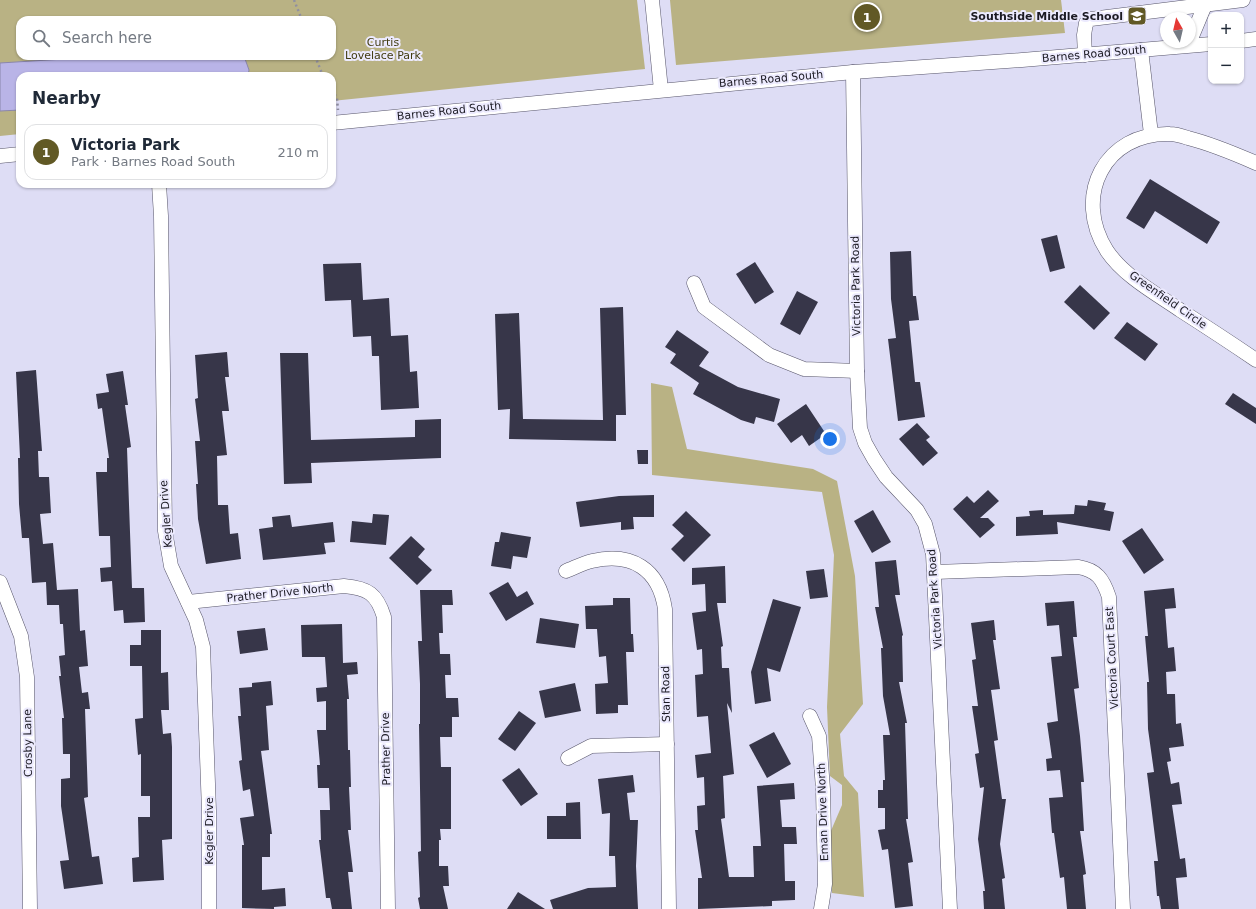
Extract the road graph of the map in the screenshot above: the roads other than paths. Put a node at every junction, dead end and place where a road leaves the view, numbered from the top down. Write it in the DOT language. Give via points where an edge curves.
graph roads {
  1 [pos="652,0"];
  2 [pos="1243,0"];
  3 [pos="1205,5"];
  4 [pos="1196,26"];
  5 [pos="1256,39"];
  6 [pos="1244,41"];
  7 [pos="1196,43"];
  8 [pos="1208,44"];
  9 [pos="1160,47"];
  10 [pos="1141,50"];
  11 [pos="1085,55"];
  12 [pos="853,72"];
  13 [pos="661,90"];
  14 [pos="336,123"];
  15 [pos="1151,134"];
  16 [pos="16,154"];
  17 [pos="0,156"];
  18 [pos="1256,163"];
  19 [pos="159,188"];
  20 [pos="694,283"];
  21 [pos="1256,360"];
  22 [pos="857,371"];
  23 [pos="566,571"];
  24 [pos="935,572"];
  25 [pos="0,582"];
  26 [pos="370,593"];
  27 [pos="188,602"];
  28 [pos="810,716"];
  29 [pos="667,744"];
  30 [pos="568,758"];
  31 [pos="30,909"];
  32 [pos="209,909"];
  33 [pos="388,909"];
  34 [pos="669,909"];
  35 [pos="821,909"];
  36 [pos="950,909"];
  37 [pos="1123,909"];
  1 -- 13 [label="street"];
  2 -- 3 [label="street"];
  3 -- 4 [label="street"];
  3 -- 11 [label="street" via="1091,19 1086,23"];
  5 -- 6 [label="street"];
  7 -- 8 [label="street, Barnes Road South"];
  9 -- 10 [label="street, Barnes Road South"];
  10 -- 11 [label="street, Barnes Road South"];
  10 -- 15 [label="street"];
  11 -- 12 [label="street, Barnes Road South"];
  12 -- 13 [label="street, Barnes Road South"];
  12 -- 22 [label="street, Victoria Park Road"];
  13 -- 14 [label="street, Barnes Road South"];
  15 -- 18 [label="street" via="1172,134 1213,144"];
  15 -- 21 [label="street, Greenfield Circle" via="1140,137 1116,154 1096,180 1092,192 1092,205 1098,235 1108,252 1130,274"];
  16 -- 17 [label="street"];
  19 -- 27 [label="street, Kegler Drive" via="165,531 172,566"];
  20 -- 22 [label="street" via="704,307 769,355 804,369"];
  22 -- 24 [label="street, Victoria Park Road" via="860,428 865,443 886,477 917,510 925,524"];
  23 -- 29 [label="street, Stan Road" via="591,561 614,559 632,562 646,569 655,579 662,593 665,609"];
  24 -- 36 [label="street, Victoria Park Road"];
  24 -- 37 [label="street, Victoria Court East" via="1078,567 1089,569 1104,582 1109,597"];
  25 -- 31 [label="street, Crosby Lane" via="21,636 26,670"];
  26 -- 27 [label="street, Prather Drive North" via="358,587 344,586"];
  26 -- 33 [label="street, Prather Drive" via="380,603 384,617"];
  27 -- 32 [label="street, Kegler Drive" via="196,620 206,671"];
  28 -- 35 [label="street, Eman Drive North" via="819,736 823,789 826,884"];
  29 -- 30 [label="street" via="591,746"];
  29 -- 34 [label="street, Stan Road"];
}
